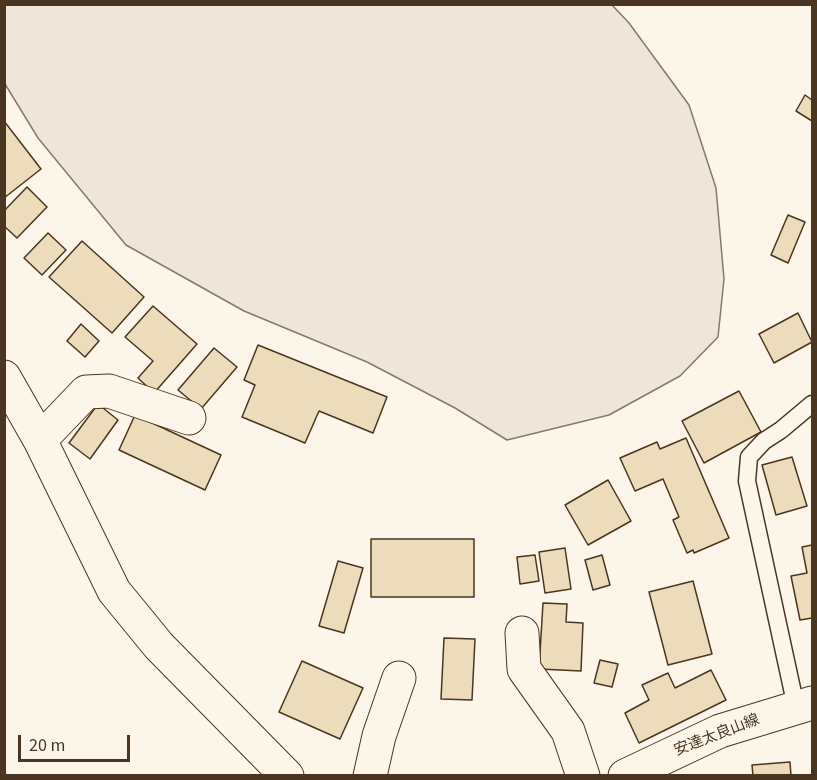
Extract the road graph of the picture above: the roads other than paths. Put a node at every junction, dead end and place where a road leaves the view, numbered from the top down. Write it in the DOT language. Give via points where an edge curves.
graph roads {
  1 [pos="4,377"];
  2 [pos="813,404"];
  3 [pos="189,418"];
  4 [pos="40,440"];
  5 [pos="522,633"];
  6 [pos="399,678"];
  7 [pos="804,705"];
  8 [pos="287,776"];
  9 [pos="370,776"];
  10 [pos="583,776"];
  11 [pos="625,776"];
  1 -- 4 [label="street"];
  2 -- 7 [label="lane" via="749,457 747,481"];
  3 -- 4 [label="street" via="96,390 86,392"];
  4 -- 8 [label="street" via="114,591 159,646"];
  5 -- 10 [label="street" via="524,669 568,731"];
  6 -- 9 [label="street"];
  7 -- 11 [label="street, 安達太良山線" via="720,731"];
}
